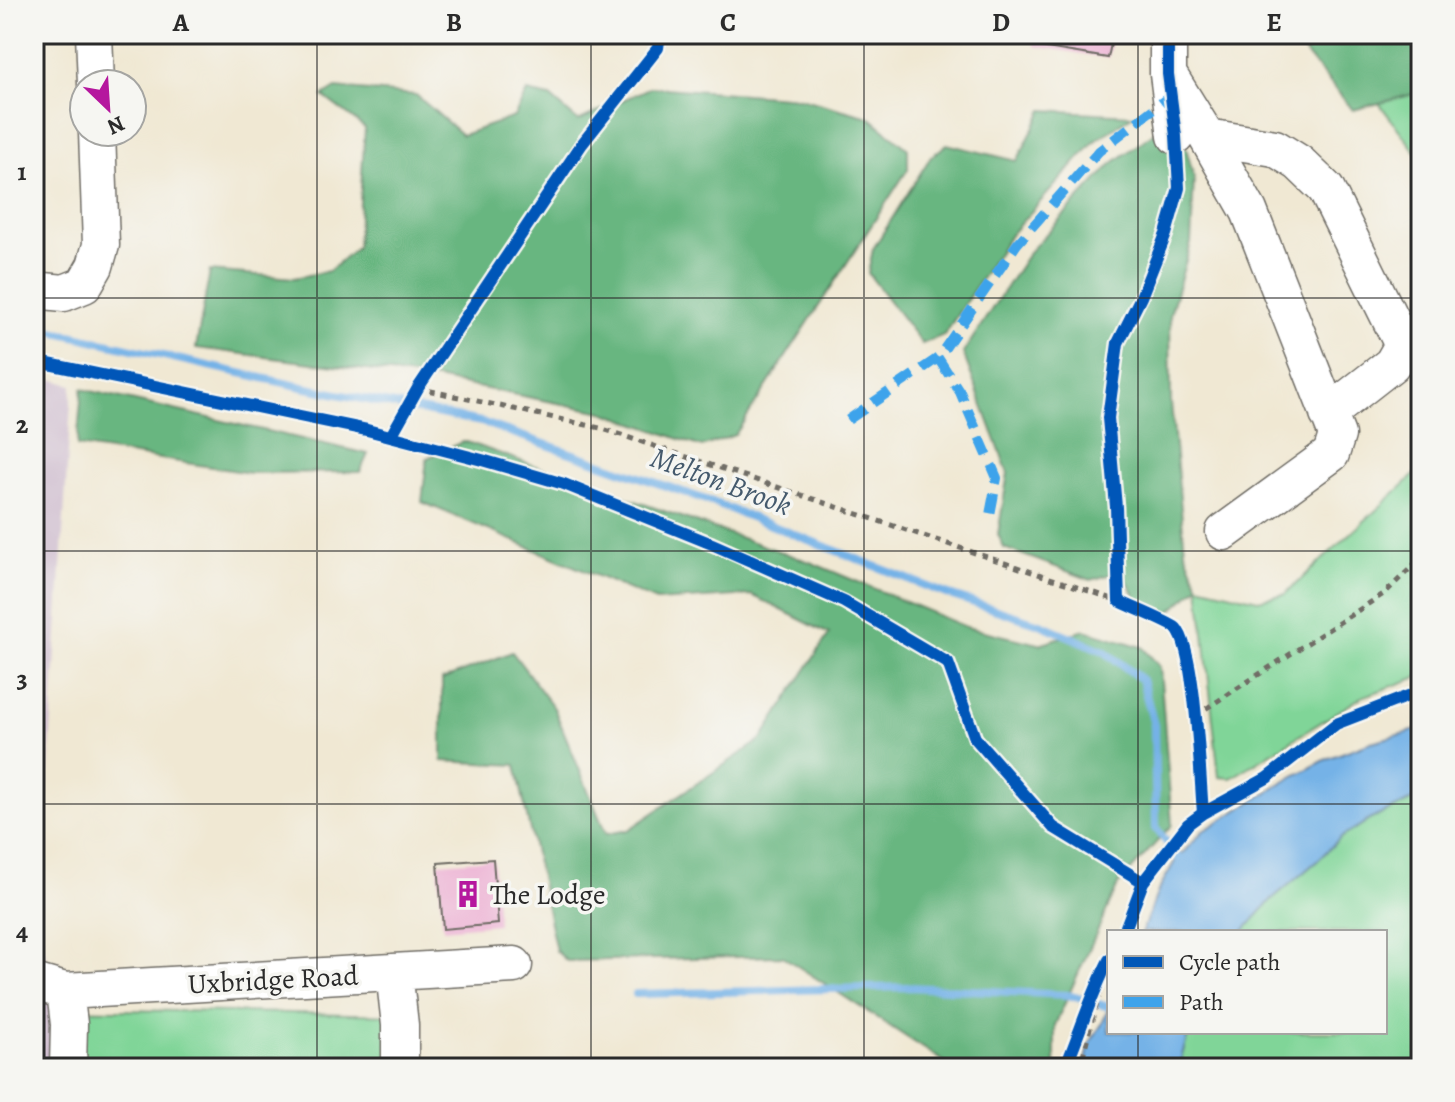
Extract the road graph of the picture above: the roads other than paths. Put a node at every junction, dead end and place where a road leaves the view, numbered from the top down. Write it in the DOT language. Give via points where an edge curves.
graph roads {
  1 [pos="94,34"];
  2 [pos="1168,34"];
  3 [pos="95,68"];
  4 [pos="1192,137"];
  5 [pos="98,148"];
  6 [pos="34,290"];
  7 [pos="1328,414"];
  8 [pos="1224,532"];
  9 [pos="514,965"];
  10 [pos="394,972"];
  11 [pos="50,986"];
  12 [pos="68,1068"];
  13 [pos="400,1068"];
  1 -- 3 [label="street"];
  2 -- 4 [label="street" via="1168,74"];
  4 -- 7 [label="street" via="1249,211"];
  4 -- 7 [label="street" via="1275,148 1326,189 1403,345 1392,364"];
  5 -- 6 [label="street" via="101,245 95,266 84,285 64,293"];
  7 -- 8 [label="street" via="1337,435 1331,454"];
  9 -- 10 [label="street, Uxbridge Road"];
  10 -- 11 [label="street, Uxbridge Road"];
  10 -- 13 [label="street"];
  11 -- 12 [label="street" via="69,1024"];
}
